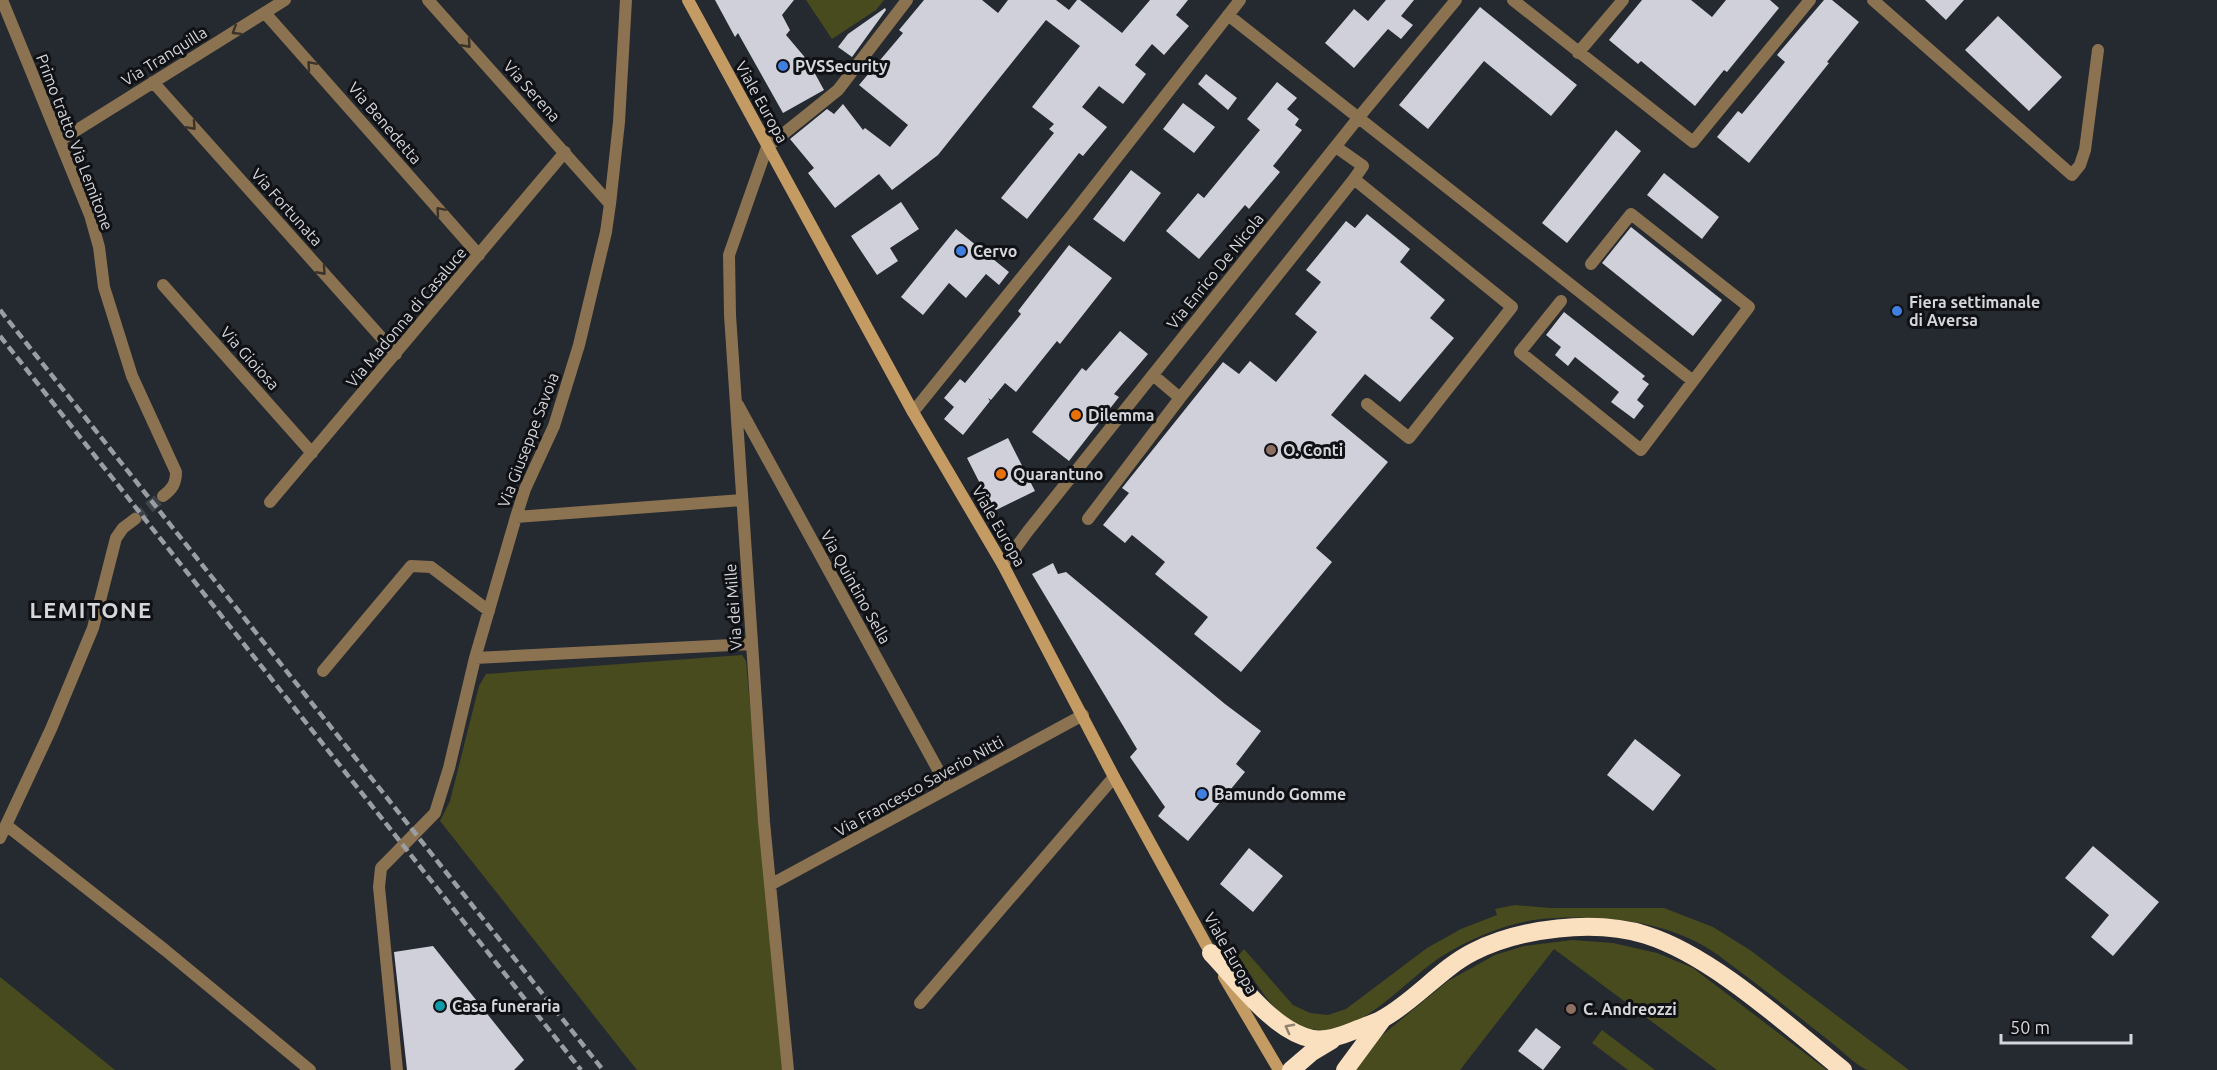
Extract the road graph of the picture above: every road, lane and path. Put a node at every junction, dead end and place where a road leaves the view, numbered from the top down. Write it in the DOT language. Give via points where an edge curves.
graph roads {
  1 [pos="2,0"];
  2 [pos="285,0"];
  3 [pos="428,0"];
  4 [pos="626,0"];
  5 [pos="688,0"];
  6 [pos="907,0"];
  7 [pos="1240,0"];
  8 [pos="1456,0"];
  9 [pos="1513,0"];
  10 [pos="1623,0"];
  11 [pos="1810,0"];
  12 [pos="1873,0"];
  13 [pos="265,13"];
  14 [pos="1228,15"];
  15 [pos="2098,50"];
  16 [pos="1578,53"];
  17 [pos="153,82"];
  18 [pos="1359,117"];
  19 [pos="61,140"];
  20 [pos="767,147"];
  21 [pos="1336,147"];
  22 [pos="565,152"];
  23 [pos="1354,179"];
  24 [pos="610,204"];
  25 [pos="479,255"];
  26 [pos="1591,264"];
  27 [pos="163,285"];
  28 [pos="1561,301"];
  29 [pos="396,354"];
  30 [pos="1153,375"];
  31 [pos="1693,381"];
  32 [pos="1180,398"];
  33 [pos="736,402"];
  34 [pos="1367,404"];
  35 [pos="913,412"];
  36 [pos="312,453"];
  37 [pos="163,496"];
  38 [pos="742,500"];
  39 [pos="270,502"];
  40 [pos="516,517"];
  41 [pos="135,519"];
  42 [pos="1088,519"];
  43 [pos="1003,566"];
  44 [pos="489,610"];
  45 [pos="752,644"];
  46 [pos="475,658"];
  47 [pos="323,671"];
  48 [pos="1083,715"];
  49 [pos="1114,777"];
  50 [pos="948,788"];
  51 [pos="6,825"];
  52 [pos="0,838"];
  53 [pos="770,885"];
  54 [pos="1211,953"];
  55 [pos="920,1002"];
  56 [pos="1383,1019"];
  57 [pos="1336,1038"];
  58 [pos="1344,1069"];
  59 [pos="310,1070"];
  60 [pos="397,1070"];
  61 [pos="788,1070"];
  62 [pos="1279,1070"];
  63 [pos="1290,1070"];
  64 [pos="1843,1070"];
  1 -- 19 [label="street, Primo tratto Via Lemitone"];
  2 -- 13 [label="street, Via Tranquilla"];
  3 -- 22 [label="street, Via Serena, one-way"];
  4 -- 24 [label="street, Via Giuseppe Savoia"];
  5 -- 20 [label="main road, Viale Europa"];
  6 -- 20 [label="street" via="838,90"];
  7 -- 14 [label="street"];
  8 -- 18 [label="street, Via Enrico De Nicola"];
  9 -- 16 [label="street"];
  10 -- 16 [label="street"];
  11 -- 16 [label="street" via="1693,142"];
  12 -- 15 [label="street" via="2072,175 2085,150"];
  13 -- 17 [label="street, Via Tranquilla, one-way"];
  25 -- 13 [label="street, Via Benedetta, one-way"];
  14 -- 18 [label="street"];
  14 -- 35 [label="street"];
  17 -- 19 [label="street, Via Tranquilla"];
  17 -- 29 [label="street, Via Fortunata, one-way"];
  18 -- 21 [label="street, Via Enrico De Nicola"];
  18 -- 31 [label="street"];
  19 -- 37 [label="street, Primo tratto Via Lemitone" via="90,216 104,287 132,376 176,472 176,481"];
  20 -- 33 [label="street, Via dei Mille" via="729,255"];
  20 -- 35 [label="main road, Viale Europa"];
  21 -- 23 [label="street" via="1363,166"];
  21 -- 30 [label="street, Via Enrico De Nicola"];
  22 -- 24 [label="street, Via Serena"];
  22 -- 25 [label="street, Via Madonna di Casaluce"];
  23 -- 32 [label="street"];
  23 -- 34 [label="street" via="1512,307 1409,438"];
  24 -- 40 [label="street, Via Giuseppe Savoia" via="579,345 554,426"];
  25 -- 29 [label="street, Via Madonna di Casaluce"];
  26 -- 31 [label="street" via="1631,214 1749,307"];
  27 -- 36 [label="street, Via Gioiosa"];
  28 -- 31 [label="street" via="1520,352 1641,450"];
  29 -- 36 [label="street, Via Madonna di Casaluce"];
  30 -- 32 [label="street"];
  30 -- 43 [label="street, Via Enrico De Nicola"];
  32 -- 42 [label="street"];
  33 -- 38 [label="street, Via dei Mille"];
  33 -- 50 [label="street, Via Quintino Sella"];
  35 -- 43 [label="main road, Viale Europa"];
  36 -- 39 [label="street, Via Madonna di Casaluce"];
  38 -- 40 [label="street"];
  38 -- 45 [label="street, Via dei Mille"];
  40 -- 44 [label="street, Via Giuseppe Savoia"];
  41 -- 51 [label="street" via="116,538 93,628"];
  43 -- 48 [label="main road, Viale Europa"];
  44 -- 46 [label="street, Via Giuseppe Savoia"];
  44 -- 47 [label="street" via="431,567 411,566"];
  45 -- 46 [label="street"];
  45 -- 53 [label="street, Via dei Mille"];
  46 -- 60 [label="street, Via Giuseppe Savoia" via="435,813 381,868 379,887"];
  48 -- 49 [label="main road, Viale Europa"];
  48 -- 50 [label="street, Via Francesco Saverio Nitti"];
  49 -- 54 [label="main road, Viale Europa"];
  49 -- 55 [label="street"];
  50 -- 53 [label="street, Via Francesco Saverio Nitti"];
  51 -- 52 [label="street"];
  51 -- 59 [label="street"];
  53 -- 61 [label="street, Via dei Mille"];
  57 -- 54 [label="highway, one-way" via="1314,1039 1285,1028"];
  54 -- 62 [label="main road, Viale Europa"];
  56 -- 57 [label="highway"];
  56 -- 58 [label="highway"];
  56 -- 64 [label="highway" via="1471,953 1501,940 1575,927 1612,929 1645,935 1689,955 1741,989"];
  57 -- 63 [label="highway"];
}
